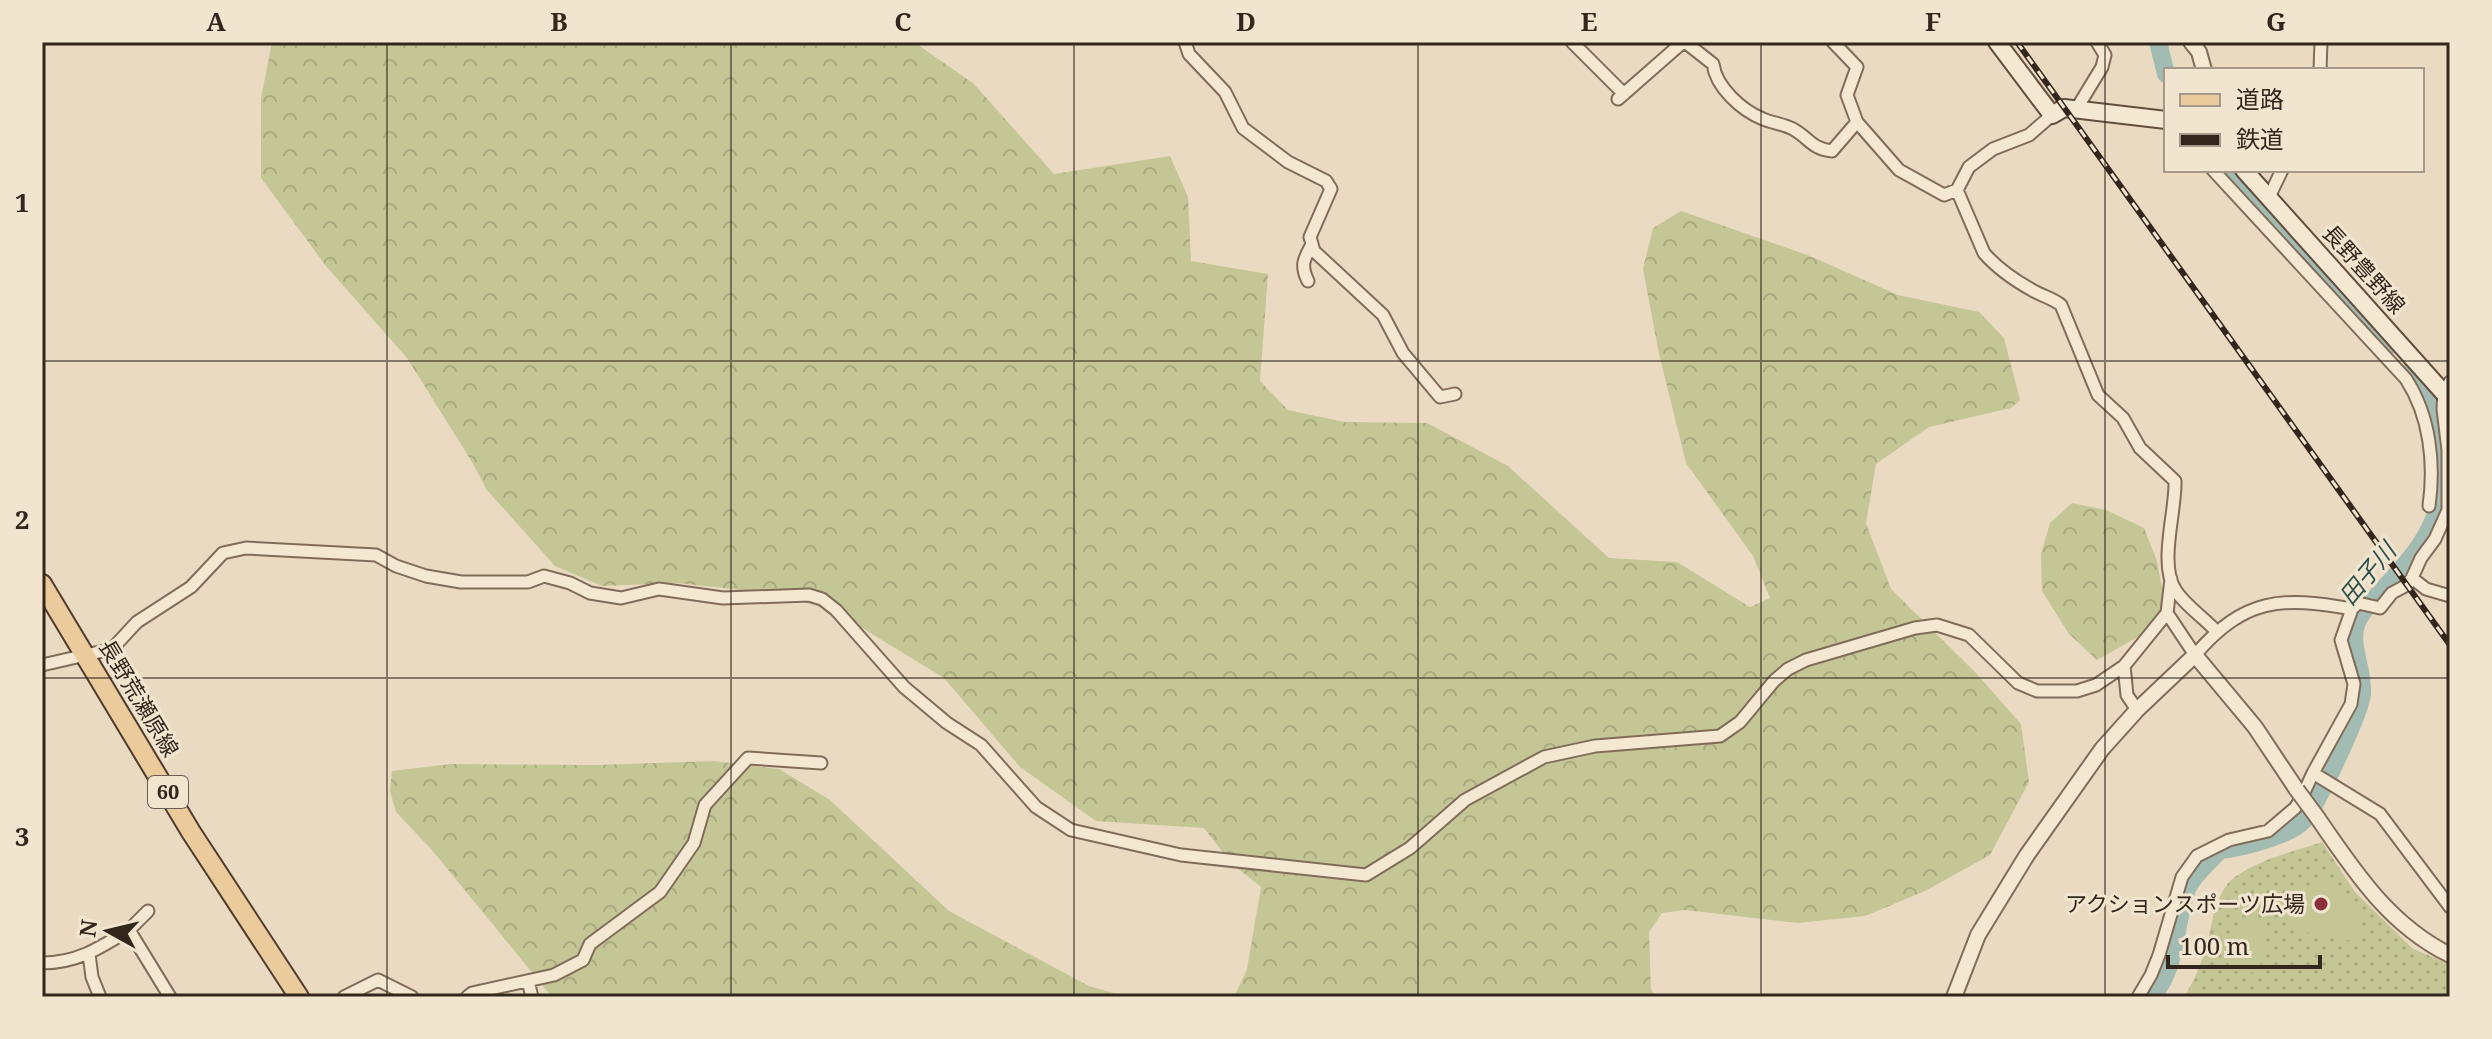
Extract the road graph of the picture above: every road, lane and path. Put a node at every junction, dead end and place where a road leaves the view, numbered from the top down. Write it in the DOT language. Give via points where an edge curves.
graph roads {
  1 [pos="1185,42"];
  2 [pos="1572,42"];
  3 [pos="1684,42"];
  4 [pos="1833,42"];
  5 [pos="1997,42"];
  6 [pos="2097,42"];
  7 [pos="2191,42"];
  8 [pos="2321,42"];
  9 [pos="2203,68"];
  10 [pos="2320,68"];
  11 [pos="2077,108"];
  12 [pos="2052,115"];
  13 [pos="2164,120"];
  14 [pos="1857,122"];
  15 [pos="2215,172"];
  16 [pos="2246,172"];
  17 [pos="2281,172"];
  18 [pos="1957,190"];
  19 [pos="2269,197"];
  20 [pos="1312,244"];
  21 [pos="1308,281"];
  22 [pos="2366,305"];
  23 [pos="2352,318"];
  24 [pos="1455,394"];
  25 [pos="2446,398"];
  26 [pos="2423,414"];
  27 [pos="2432,489"];
  28 [pos="2449,489"];
  29 [pos="2429,506"];
  30 [pos="2412,578"];
  31 [pos="2171,579"];
  32 [pos="42,584"];
  33 [pos="2450,596"];
  34 [pos="2356,606"];
  35 [pos="2167,613"];
  36 [pos="2216,631"];
  37 [pos="85,653"];
  38 [pos="2195,655"];
  39 [pos="42,665"];
  40 [pos="2124,666"];
  41 [pos="2137,710"];
  42 [pos="821,763"];
  43 [pos="2313,773"];
  44 [pos="2450,907"];
  45 [pos="148,911"];
  46 [pos="129,930"];
  47 [pos="89,954"];
  48 [pos="2450,955"];
  49 [pos="42,963"];
  50 [pos="528,981"];
  51 [pos="100,997"];
  52 [pos="170,997"];
  53 [pos="299,997"];
  54 [pos="344,997"];
  55 [pos="412,997"];
  56 [pos="467,997"];
  57 [pos="532,997"];
  58 [pos="1954,997"];
  59 [pos="2138,997"];
  1 -- 20 [label="street" via="1189,54 1225,92 1243,128 1288,162 1326,181 1331,189 1310,237"];
  2 -- 3 [label="street" via="1621,96"];
  3 -- 14 [label="street" via="1713,64 1727,94 1759,118 1793,129 1819,150 1832,151"];
  4 -- 14 [label="street" via="1857,67 1847,95"];
  5 -- 12 [label="main road"];
  6 -- 11 [label="street" via="2105,55 2102,67"];
  7 -- 9 [label="street"];
  8 -- 10 [label="street"];
  11 -- 12 [label="main road"];
  11 -- 13 [label="main road"];
  12 -- 18 [label="street" via="2029,135 1993,149 1969,167"];
  14 -- 18 [label="street" via="1899,170 1944,195"];
  15 -- 23 [label="street"];
  16 -- 19 [label="main road, 長野豊野線"];
  17 -- 19 [label="street"];
  18 -- 31 [label="street" via="1984,253 2061,305 2098,395 2123,418 2140,448 2175,481"];
  19 -- 22 [label="main road, 長野豊野線"];
  20 -- 21 [label="street" via="1302,262"];
  20 -- 24 [label="street" via="1383,315 1403,353 1440,397"];
  22 -- 23 [label="street"];
  22 -- 25 [label="main road, 長野豊野線"];
  23 -- 26 [label="street" via="2406,379"];
  25 -- 26 [label="street"];
  25 -- 28 [label="street"];
  26 -- 27 [label="street"];
  27 -- 28 [label="street"];
  27 -- 29 [label="street"];
  28 -- 30 [label="street" via="2448,510"];
  30 -- 33 [label="street"];
  30 -- 34 [label="street" via="2380,608"];
  31 -- 35 [label="street"];
  31 -- 36 [label="street" via="2176,591"];
  32 -- 37 [label="main road, 長野荒瀬原線 / 60"];
  34 -- 36 [label="street" via="2259,606"];
  34 -- 43 [label="street" via="2341,640 2354,684 2351,704"];
  35 -- 38 [label="street"];
  35 -- 40 [label="street"];
  36 -- 38 [label="street"];
  37 -- 39 [label="street"];
  37 -- 40 [label="street" via="112,649 137,622 191,587 223,553 246,548 376,555 426,576 461,582 528,582 544,576 608,597 659,589 723,598 809,595 836,610 904,687 981,745 1036,807 1071,830 1181,855 1366,875 1410,848 1465,800 1544,757 1595,746 1720,736 1740,722 1788,669 1915,628 1937,625 1969,635 2018,683 2037,691 2077,691"];
  37 -- 53 [label="main road, 長野荒瀬原線 / 60" via="191,832"];
  38 -- 41 [label="street"];
  38 -- 48 [label="street, bridge" via="2255,727 2386,910"];
  40 -- 41 [label="street" via="2127,695"];
  41 -- 58 [label="street" via="2102,749 2027,855 1978,935"];
  42 -- 50 [label="street" via="748,758 705,805 694,843 660,892 590,944 583,960"];
  43 -- 44 [label="street" via="2380,814"];
  43 -- 59 [label="street" via="2295,808 2268,831 2229,840 2197,856 2182,877 2159,955"];
  45 -- 46 [label="street"];
  46 -- 47 [label="street"];
  46 -- 52 [label="street"];
  47 -- 49 [label="street"];
  47 -- 51 [label="street"];
  50 -- 56 [label="street"];
  50 -- 57 [label="street"];
  54 -- 55 [label="street" via="378,980"];
}
